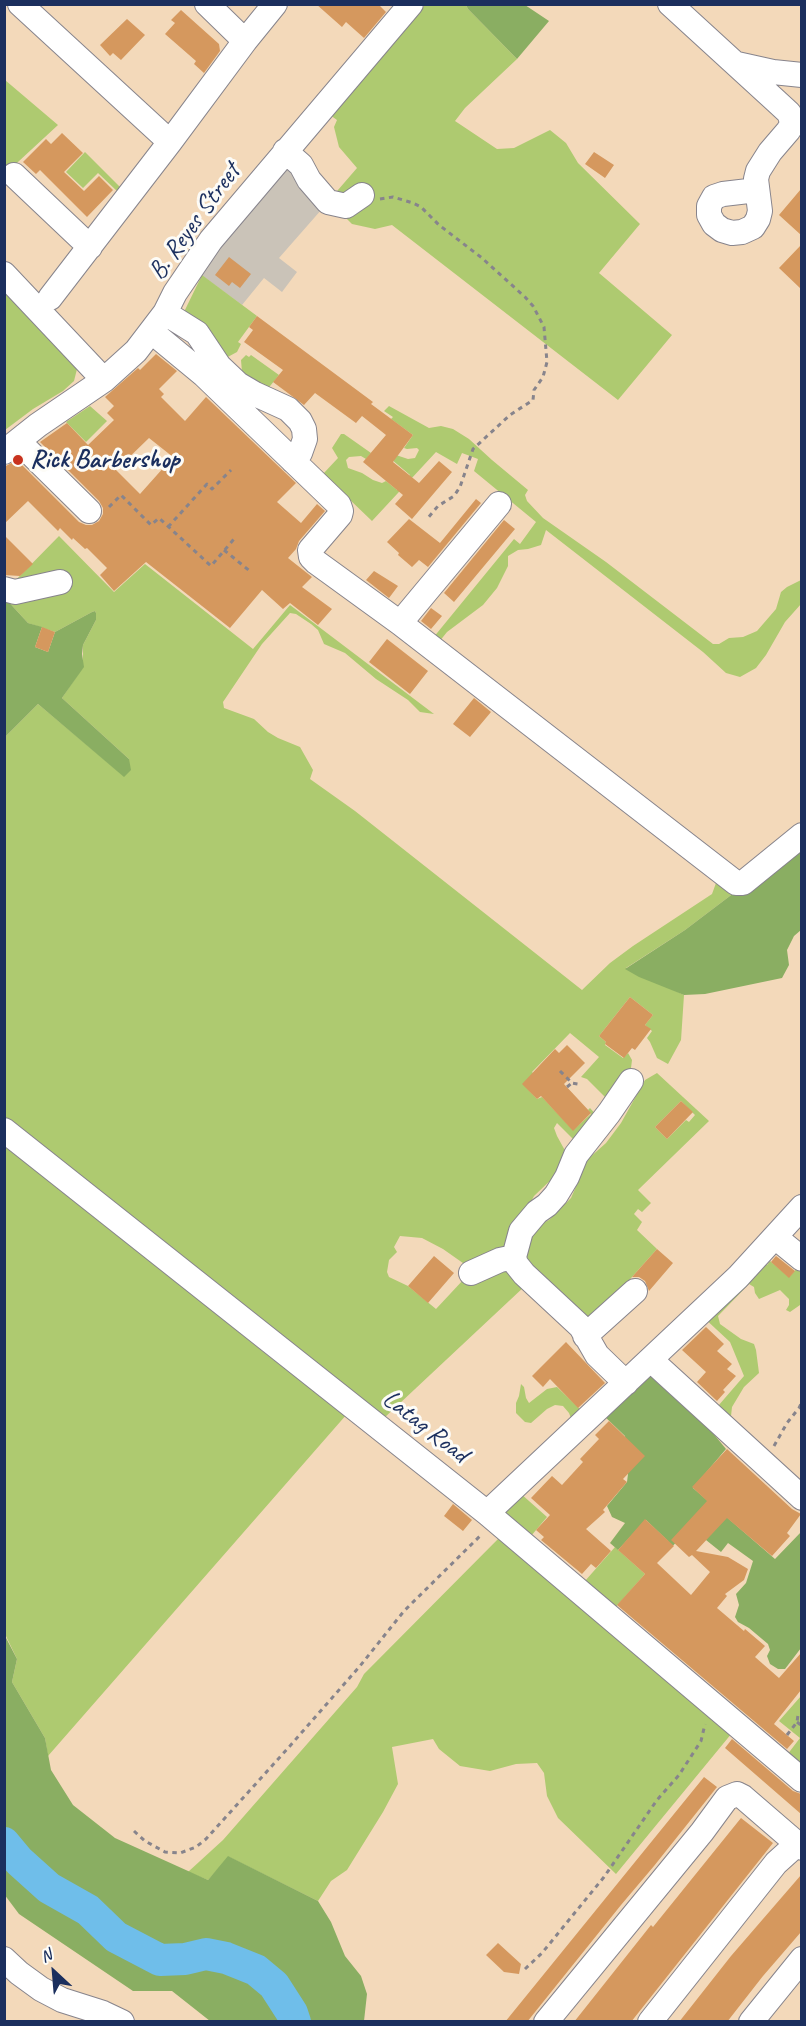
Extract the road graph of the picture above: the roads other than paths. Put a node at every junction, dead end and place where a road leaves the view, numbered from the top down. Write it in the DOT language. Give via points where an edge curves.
graph roads {
  1 [pos="20,4"];
  2 [pos="207,4"];
  3 [pos="275,4"];
  4 [pos="411,4"];
  5 [pos="670,4"];
  6 [pos="245,41"];
  7 [pos="735,63"];
  8 [pos="801,75"];
  9 [pos="170,142"];
  10 [pos="285,151"];
  11 [pos="14,175"];
  12 [pos="757,190"];
  13 [pos="362,195"];
  14 [pos="90,247"];
  15 [pos="4,274"];
  16 [pos="50,298"];
  17 [pos="158,323"];
  18 [pos="104,381"];
  19 [pos="11,447"];
  20 [pos="292,461"];
  21 [pos="499,504"];
  22 [pos="88,510"];
  23 [pos="60,582"];
  24 [pos="4,589"];
  25 [pos="400,623"];
  26 [pos="801,835"];
  27 [pos="631,1081"];
  28 [pos="4,1130"];
  29 [pos="801,1208"];
  30 [pos="775,1237"];
  31 [pos="514,1257"];
  32 [pos="801,1259"];
  33 [pos="471,1273"];
  34 [pos="635,1290"];
  35 [pos="585,1336"];
  36 [pos="651,1360"];
  37 [pos="626,1383"];
  38 [pos="801,1498"];
  39 [pos="491,1516"];
  40 [pos="799,1773"];
  41 [pos="799,1846"];
  42 [pos="801,1959"];
  43 [pos="9,1973"];
  44 [pos="78,2015"];
  45 [pos="122,2022"];
  46 [pos="546,2022"];
  47 [pos="650,2022"];
  48 [pos="751,2022"];
  1 -- 9 [label="street"];
  2 -- 6 [label="street"];
  3 -- 6 [label="street"];
  4 -- 10 [label="street, B. Reyes Street"];
  5 -- 7 [label="street"];
  6 -- 9 [label="street"];
  7 -- 8 [label="street"];
  7 -- 12 [label="street" via="792,119 792,125 758,171"];
  9 -- 14 [label="street"];
  10 -- 13 [label="street" via="302,165 328,202 346,206"];
  10 -- 17 [label="street, B. Reyes Street" via="211,240"];
  11 -- 14 [label="street"];
  14 -- 16 [label="street"];
  15 -- 18 [label="street"];
  17 -- 18 [label="street, B. Reyes Street"];
  17 -- 20 [label="street" via="204,375"];
  17 -- 20 [label="street" via="197,333 219,366 238,384 288,409 300,421 305,439"];
  18 -- 19 [label="street, B. Reyes Street"];
  19 -- 22 [label="street"];
  20 -- 25 [label="street" via="341,507 340,515 310,550 311,556"];
  21 -- 25 [label="street"];
  23 -- 24 [label="street" via="23,591"];
  25 -- 26 [label="street" via="736,883 743,883"];
  27 -- 31 [label="street" via="576,1155 556,1194 521,1231"];
  28 -- 39 [label="street, Latag Road"];
  29 -- 30 [label="street"];
  30 -- 32 [label="street"];
  30 -- 36 [label="street"];
  31 -- 33 [label="street"];
  31 -- 35 [label="street" via="524,1274 577,1322"];
  34 -- 35 [label="street"];
  35 -- 37 [label="street" via="597,1355"];
  36 -- 37 [label="street"];
  36 -- 38 [label="street"];
  37 -- 39 [label="street"];
  39 -- 40 [label="street, Latag Road"];
  41 -- 46 [label="street" via="743,1797 737,1794 727,1798"];
  41 -- 47 [label="street" via="776,1863"];
  42 -- 48 [label="street"];
  43 -- 44 [label="street" via="62,2000"];
  44 -- 45 [label="street" via="103,2013"];
}
